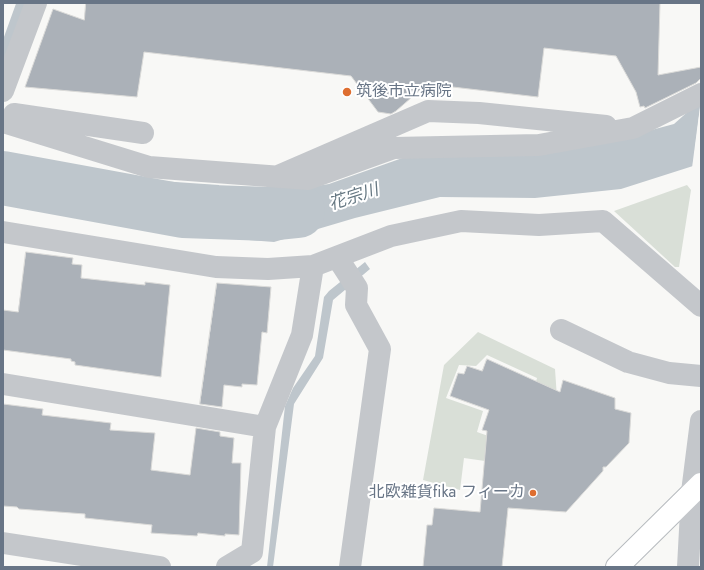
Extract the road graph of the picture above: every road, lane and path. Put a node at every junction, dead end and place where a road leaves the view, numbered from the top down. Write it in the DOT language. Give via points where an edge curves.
graph roads {
  1 [pos="36,3"];
  2 [pos="3,91"];
  3 [pos="701,94"];
  4 [pos="3,112"];
  5 [pos="461,112"];
  6 [pos="3,122"];
  7 [pos="633,128"];
  8 [pos="143,133"];
  9 [pos="457,147"];
  10 [pos="273,178"];
  11 [pos="3,232"];
  12 [pos="313,266"];
  13 [pos="347,271"];
  14 [pos="701,306"];
  15 [pos="561,330"];
  16 [pos="701,376"];
  17 [pos="3,384"];
  18 [pos="701,421"];
  19 [pos="266,427"];
  20 [pos="696,488"];
  21 [pos="3,543"];
  22 [pos="160,567"];
  23 [pos="227,567"];
  24 [pos="350,567"];
  25 [pos="617,567"];
  26 [pos="688,567"];
  1 -- 2 [label="street"];
  3 -- 7 [label="street"];
  4 -- 8 [label="street"];
  5 -- 7 [label="street"];
  5 -- 9 [label="street"];
  5 -- 10 [label="street" via="428,111"];
  6 -- 10 [label="street" via="149,168"];
  7 -- 9 [label="street" via="540,145"];
  9 -- 10 [label="street" via="394,148 308,179"];
  11 -- 12 [label="street" via="216,267 268,269"];
  12 -- 13 [label="street"];
  12 -- 19 [label="street" via="302,335"];
  13 -- 14 [label="street" via="391,236 461,221 539,225 603,221"];
  13 -- 24 [label="street" via="357,288 356,305 380,349"];
  15 -- 16 [label="street" via="628,362 669,373"];
  17 -- 19 [label="street"];
  18 -- 20 [label="street"];
  19 -- 23 [label="street" via="252,552"];
  20 -- 25 [label="main road"];
  20 -- 26 [label="street"];
  21 -- 22 [label="street"];
}
